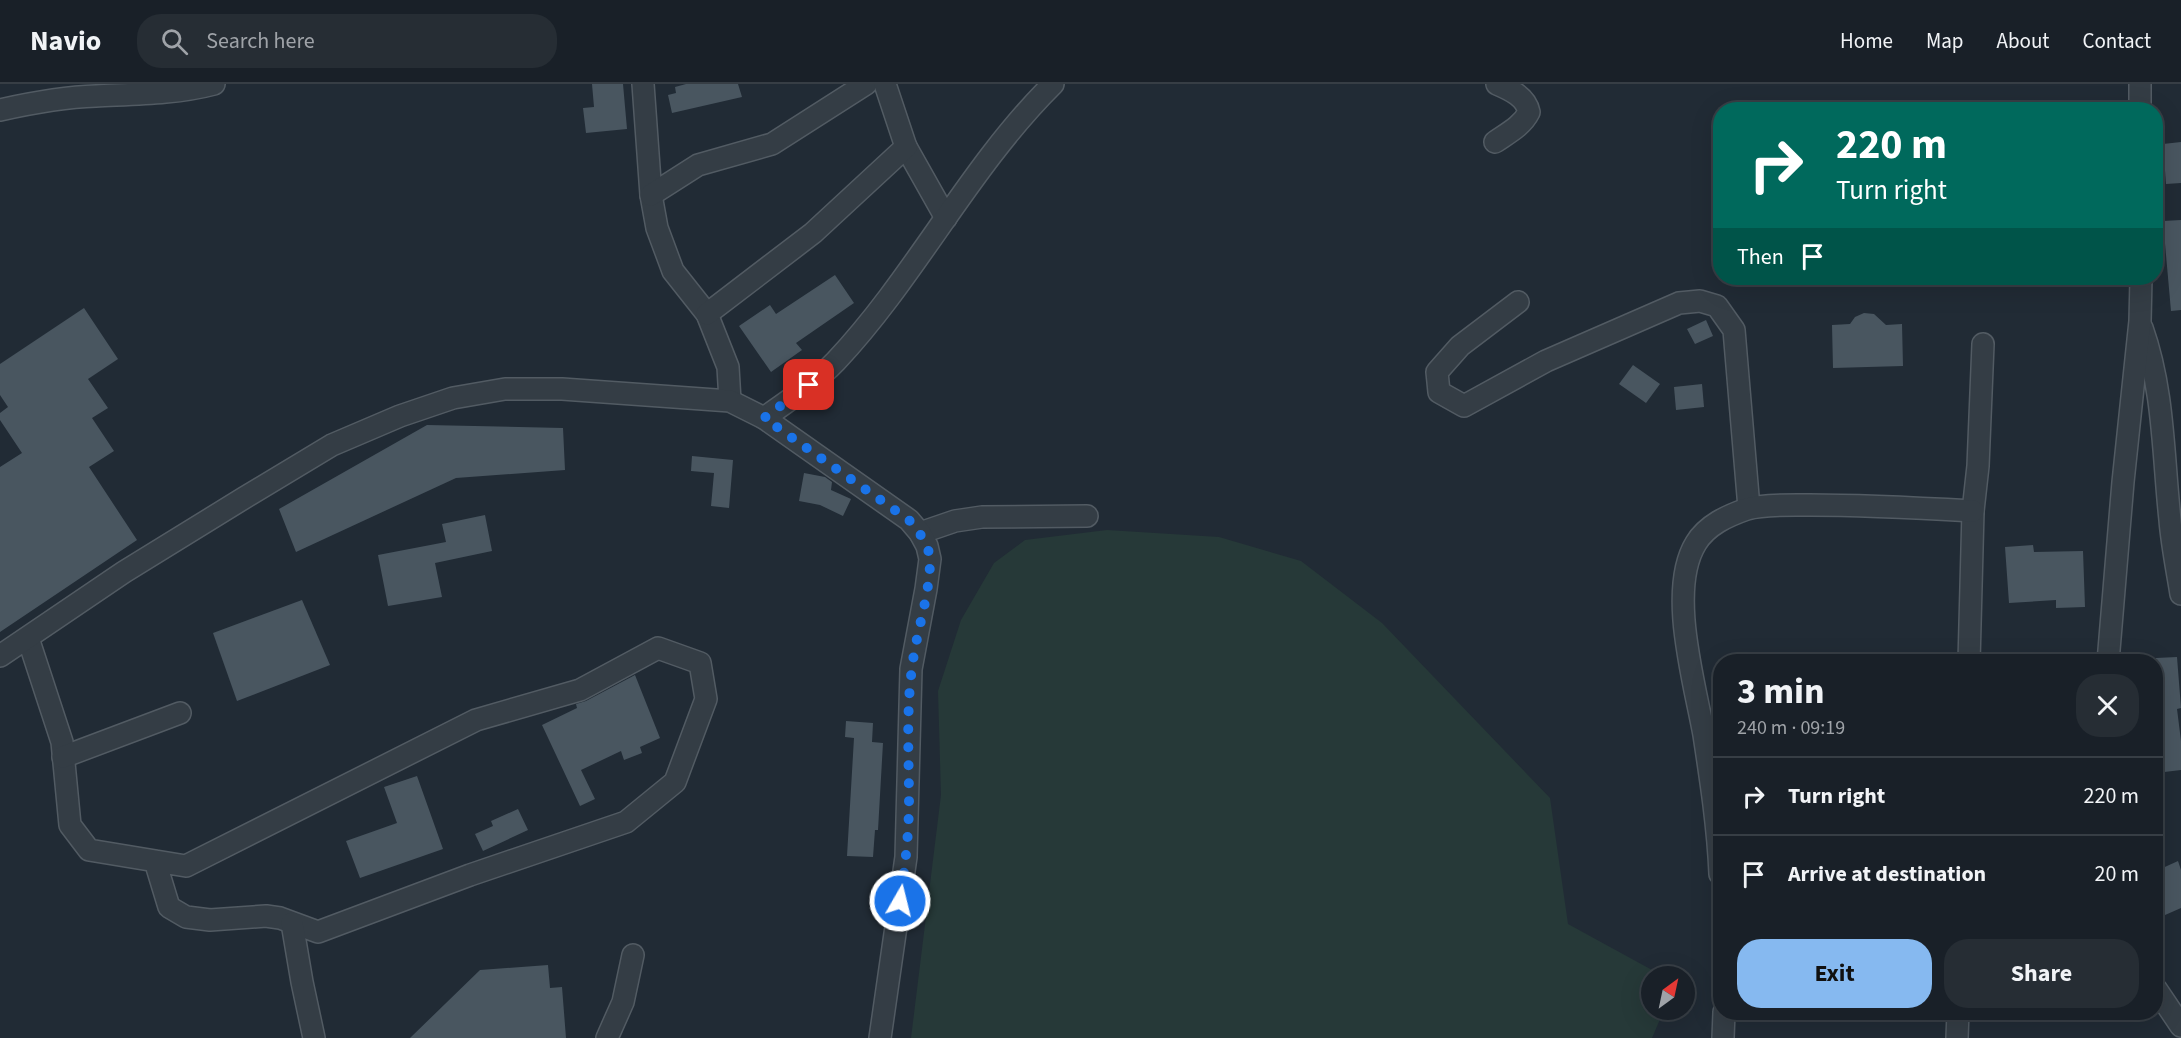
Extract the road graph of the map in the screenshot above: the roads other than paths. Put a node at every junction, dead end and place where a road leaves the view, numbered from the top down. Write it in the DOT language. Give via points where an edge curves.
graph roads {
  1 [pos="214,84"];
  2 [pos="643,84"];
  3 [pos="866,84"];
  4 [pos="885,84"];
  5 [pos="1053,84"];
  6 [pos="1497,84"];
  7 [pos="2140,84"];
  8 [pos="2140,102"];
  9 [pos="0,110"];
  10 [pos="1495,142"];
  11 [pos="906,147"];
  12 [pos="651,195"];
  13 [pos="946,218"];
  14 [pos="2141,285"];
  15 [pos="1518,302"];
  16 [pos="707,314"];
  17 [pos="2140,321"];
  18 [pos="1983,344"];
  19 [pos="730,401"];
  20 [pos="764,418"];
  21 [pos="1749,508"];
  22 [pos="1973,511"];
  23 [pos="1087,516"];
  24 [pos="920,533"];
  25 [pos="2181,594"];
  26 [pos="28,638"];
  27 [pos="1968,654"];
  28 [pos="2109,654"];
  29 [pos="0,656"];
  30 [pos="180,713"];
  31 [pos="63,757"];
  32 [pos="1713,794"];
  33 [pos="155,861"];
  34 [pos="292,923"];
  35 [pos="633,955"];
  36 [pos="2163,999"];
  37 [pos="1724,1020"];
  38 [pos="1958,1020"];
  39 [pos="2181,1026"];
  40 [pos="314,1038"];
  41 [pos="607,1038"];
  42 [pos="880,1038"];
  43 [pos="1723,1038"];
  44 [pos="1957,1038"];
  1 -- 9 [label="street"];
  2 -- 12 [label="street"];
  3 -- 12 [label="street" via="772,144 698,165"];
  4 -- 11 [label="street"];
  5 -- 13 [label="street"];
  6 -- 10 [label="street" via="1523,98 1529,112 1517,127"];
  7 -- 8 [label="street"];
  11 -- 13 [label="street"];
  11 -- 16 [label="street" via="813,233"];
  12 -- 16 [label="street" via="657,228 673,271"];
  13 -- 20 [label="street" via="896,290 835,362"];
  14 -- 17 [label="street"];
  15 -- 21 [label="street" via="1460,346 1437,372 1439,392 1464,406 1546,361 1679,303 1700,300 1717,306 1734,330"];
  16 -- 19 [label="street" via="728,367"];
  17 -- 25 [label="street" via="2159,389 2170,522"];
  17 -- 28 [label="street"];
  18 -- 22 [label="street"];
  19 -- 20 [label="street"];
  19 -- 26 [label="street" via="562,389 505,390 453,398 332,445 124,572"];
  20 -- 24 [label="street" via="909,520"];
  21 -- 22 [label="street" via="1883,505"];
  21 -- 32 [label="street" via="1712,524 1695,544 1683,589 1690,673"];
  22 -- 27 [label="street"];
  23 -- 24 [label="street" via="982,517"];
  24 -- 42 [label="street" via="930,559 911,669 906,857"];
  26 -- 29 [label="street"];
  26 -- 31 [label="street" via="62,742"];
  30 -- 31 [label="street"];
  31 -- 33 [label="street" via="70,825 89,850"];
  33 -- 34 [label="street" via="169,907 186,917 210,921 266,916"];
  33 -- 34 [label="street" via="186,867 476,720 580,690 658,648 700,663 706,699 675,782 627,822 318,932"];
  34 -- 40 [label="street"];
  35 -- 41 [label="street" via="623,1002"];
  36 -- 39 [label="street"];
  37 -- 43 [label="street"];
  38 -- 44 [label="street"];
}
